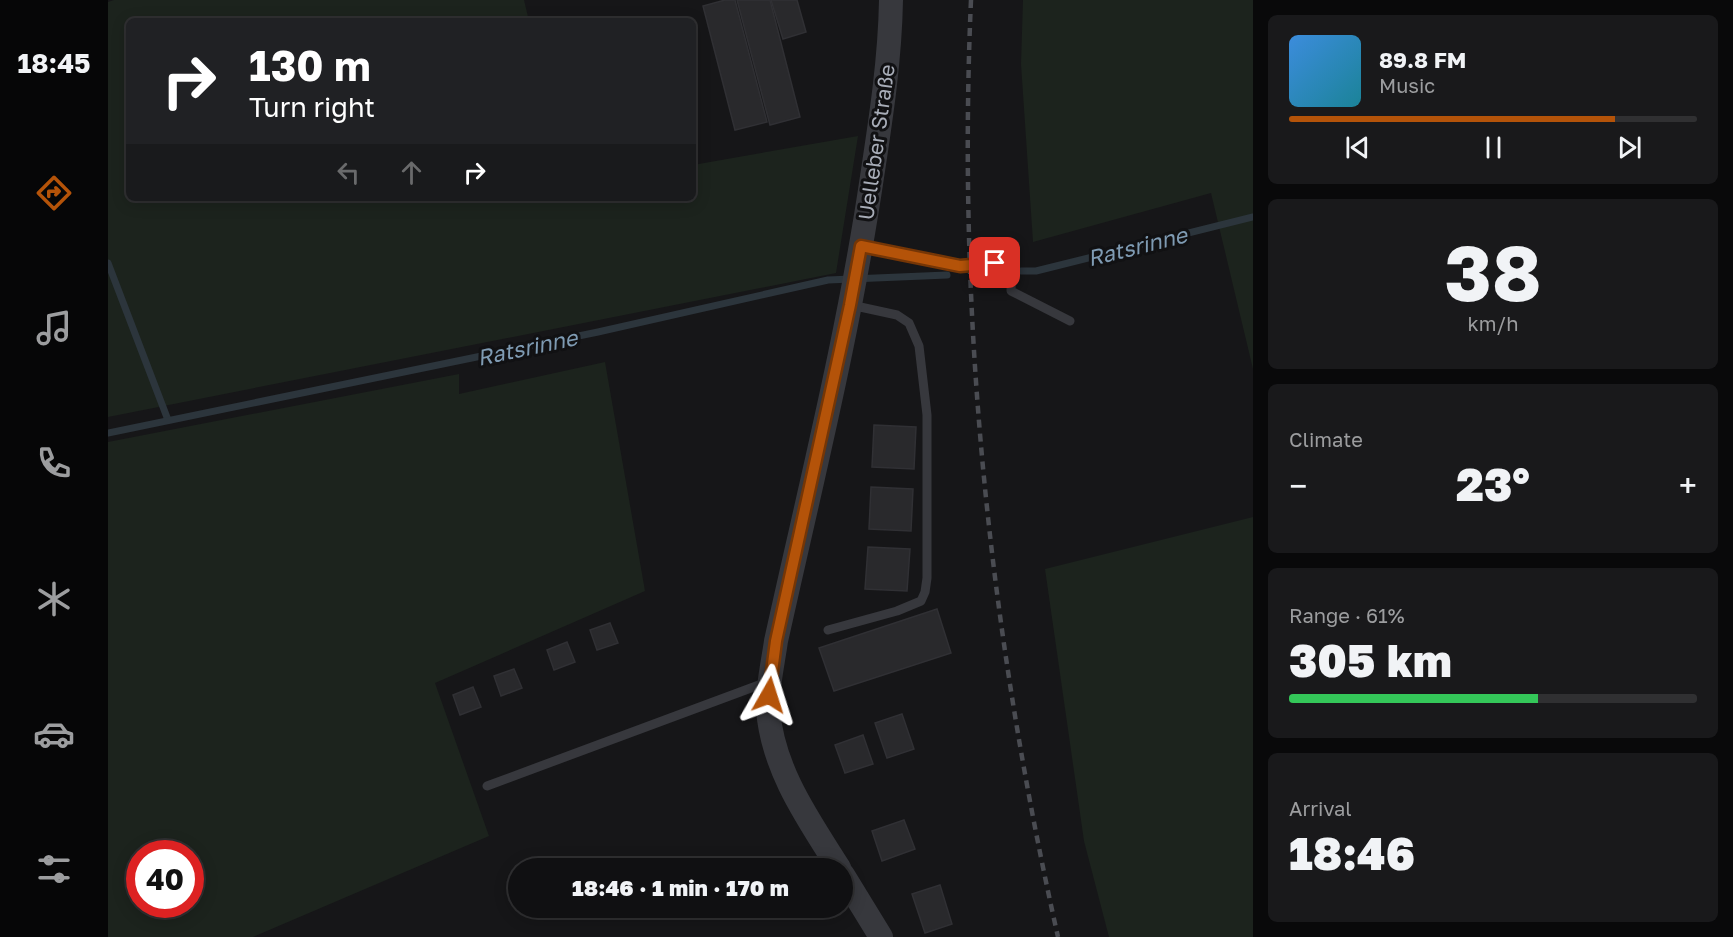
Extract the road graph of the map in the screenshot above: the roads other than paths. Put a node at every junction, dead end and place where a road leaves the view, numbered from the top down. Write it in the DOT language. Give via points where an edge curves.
graph roads {
  1 [pos="891,0"];
  2 [pos="860,251"];
  3 [pos="852,297"];
  4 [pos="1070,321"];
  5 [pos="828,630"];
  6 [pos="770,681"];
  7 [pos="488,786"];
  8 [pos="833,858"];
  9 [pos="853,891"];
  10 [pos="881,937"];
  1 -- 2 [label="street, Uelleber Straße" via="888,65"];
  2 -- 3 [label="street, Uelleber Straße"];
  2 -- 4 [label="lane" via="960,266 1012,261 1011,291"];
  3 -- 5 [label="lane" via="909,323 919,346 927,416 927,578 921,601"];
  3 -- 6 [label="street, Uelleber Straße"];
  6 -- 7 [label="lane"];
  6 -- 8 [label="street, Uelleber Straße" via="768,708 781,764 793,793"];
  9 -- 10 [label="street"];
}
